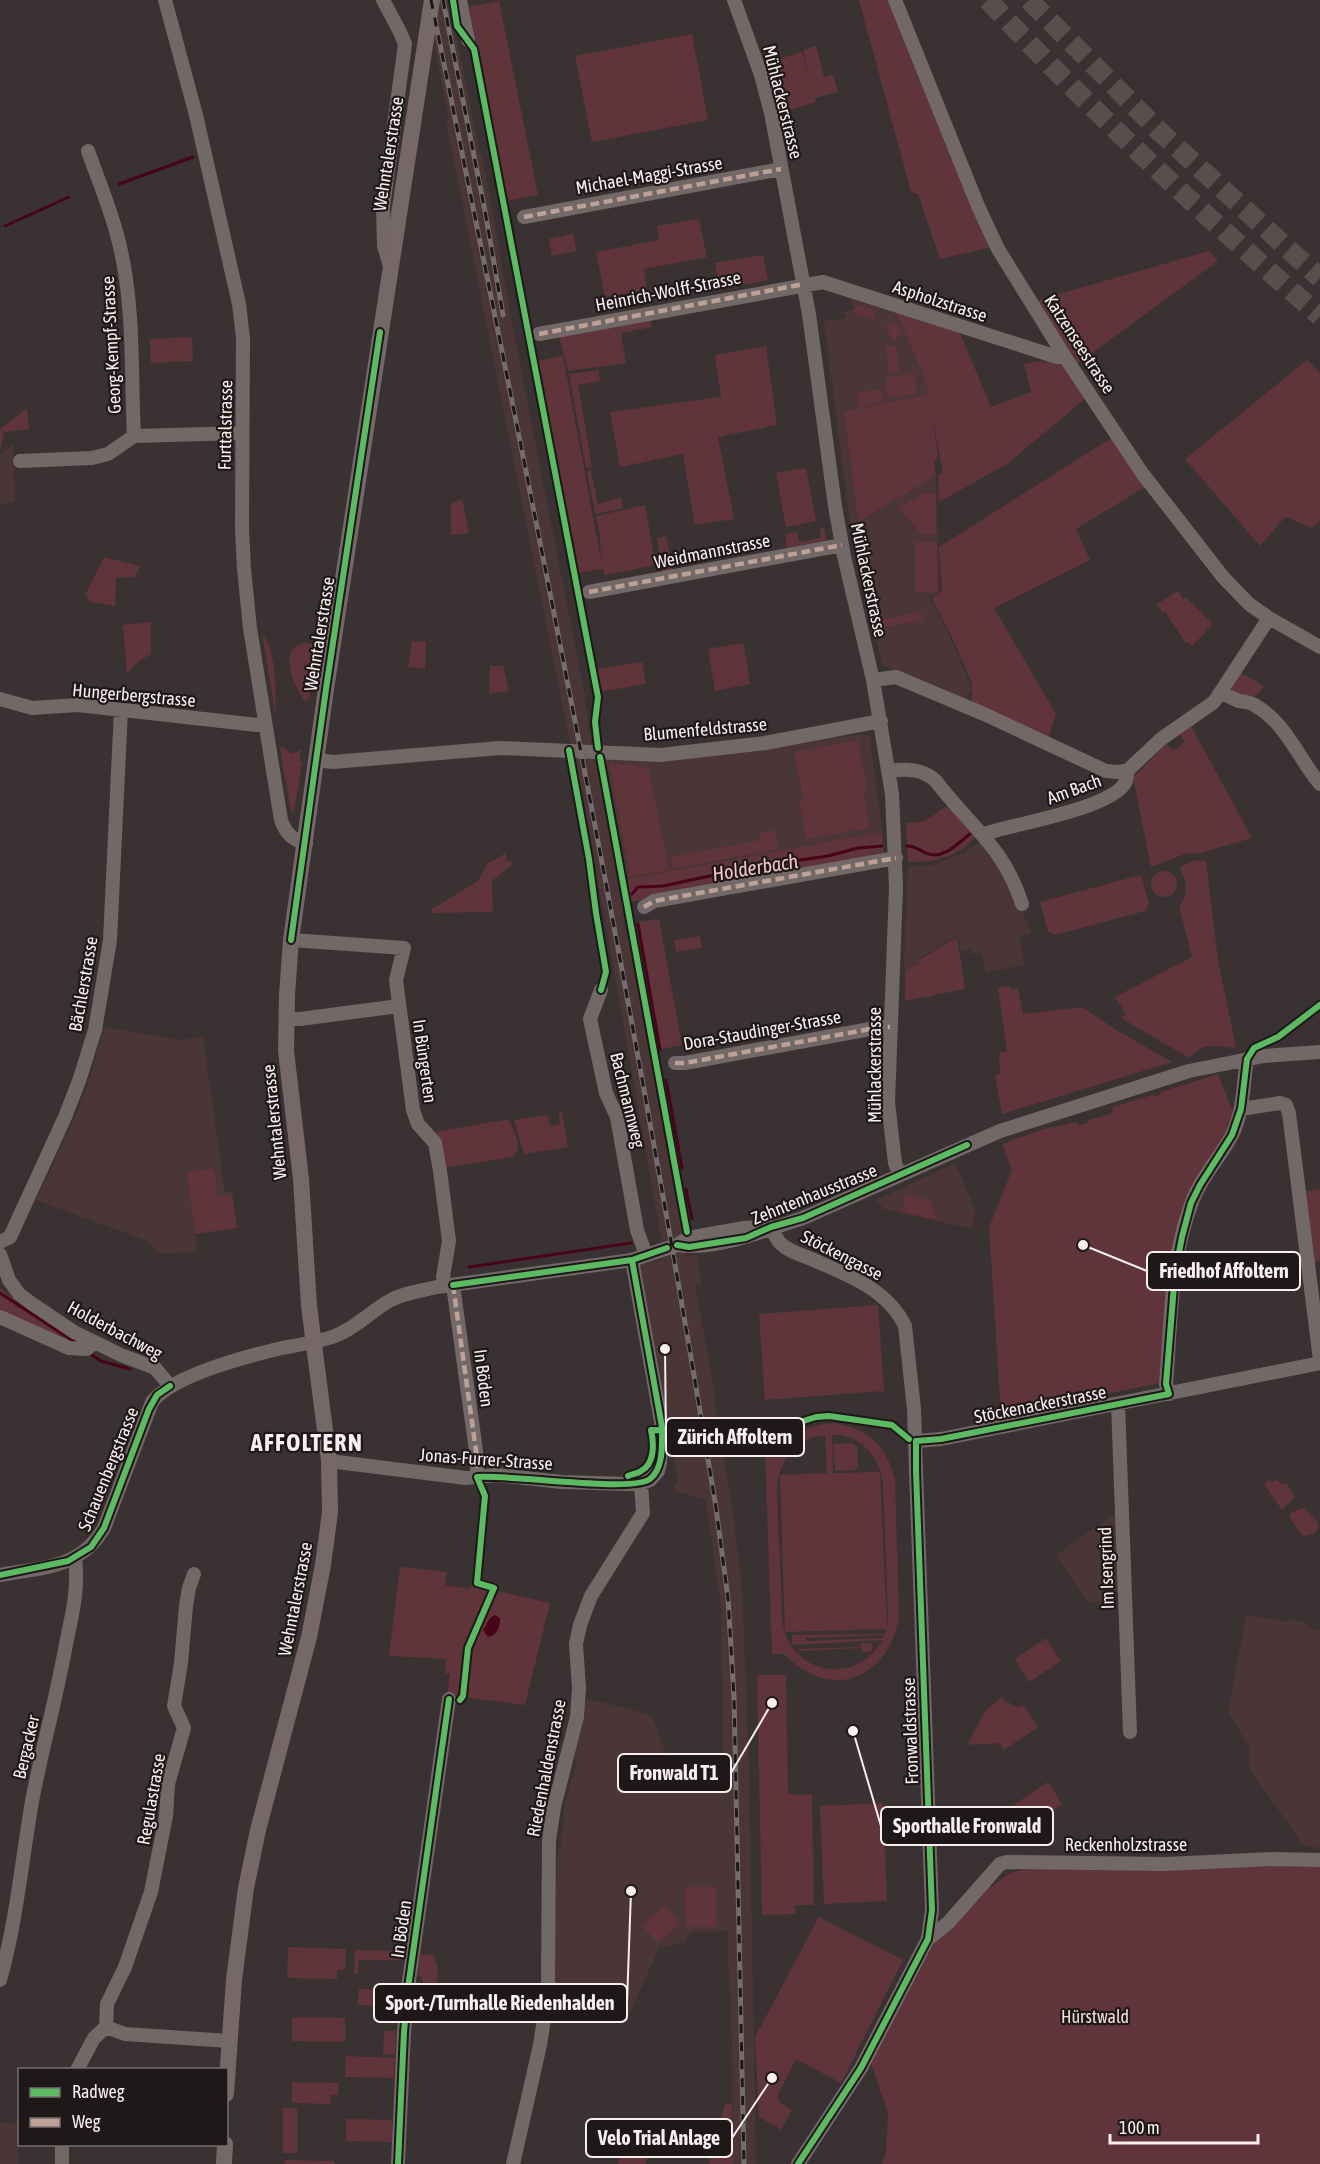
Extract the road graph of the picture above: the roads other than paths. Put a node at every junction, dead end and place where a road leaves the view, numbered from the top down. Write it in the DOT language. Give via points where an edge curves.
graph roads {
  1 [pos="165,0"];
  2 [pos="432,0"];
  3 [pos="460,0"];
  4 [pos="734,0"];
  5 [pos="895,0"];
  6 [pos="384,1"];
  7 [pos="468,40"];
  8 [pos="87,151"];
  9 [pos="781,169"];
  10 [pos="524,217"];
  11 [pos="390,266"];
  12 [pos="804,284"];
  13 [pos="539,334"];
  14 [pos="1065,357"];
  15 [pos="242,433"];
  16 [pos="134,436"];
  17 [pos="20,461"];
  18 [pos="842,545"];
  19 [pos="589,592"];
  20 [pos="1269,618"];
  21 [pos="1320,646"];
  22 [pos="873,680"];
  23 [pos="1222,693"];
  24 [pos="0,699"];
  25 [pos="121,710"];
  26 [pos="880,721"];
  27 [pos="265,725"];
  28 [pos="316,760"];
  29 [pos="1128,770"];
  30 [pos="888,771"];
  31 [pos="1320,784"];
  32 [pos="983,834"];
  33 [pos="306,844"];
  34 [pos="896,858"];
  35 [pos="1022,904"];
  36 [pos="644,907"];
  37 [pos="291,940"];
  38 [pos="601,990"];
  39 [pos="399,1006"];
  40 [pos="286,1019"];
  41 [pos="890,1028"];
  42 [pos="1320,1052"];
  43 [pos="1247,1059"];
  44 [pos="675,1063"];
  45 [pos="1241,1108"];
  46 [pos="900,1175"];
  47 [pos="771,1227"];
  48 [pos="0,1242"];
  49 [pos="0,1254"];
  50 [pos="646,1255"];
  51 [pos="632,1260"];
  52 [pos="449,1286"];
  53 [pos="899,1314"];
  54 [pos="0,1317"];
  55 [pos="94,1342"];
  56 [pos="313,1342"];
  57 [pos="1320,1361"];
  58 [pos="170,1386"];
  59 [pos="1169,1394"];
  60 [pos="1118,1404"];
  61 [pos="916,1441"];
  62 [pos="329,1461"];
  63 [pos="477,1477"];
  64 [pos="642,1483"];
  65 [pos="75,1558"];
  66 [pos="194,1574"];
  67 [pos="0,1575"];
  68 [pos="449,1699"];
  69 [pos="1130,1732"];
  70 [pos="1320,1860"];
  71 [pos="928,1938"];
  72 [pos="0,1980"];
  73 [pos="106,2027"];
  74 [pos="229,2041"];
  75 [pos="78,2068"];
  76 [pos="227,2068"];
  77 [pos="62,2146"];
  78 [pos="225,2146"];
  79 [pos="62,2164"];
  80 [pos="224,2164"];
  81 [pos="398,2164"];
  82 [pos="513,2164"];
  83 [pos="798,2164"];
  1 -- 15 [label="street, Furttalstrasse" via="194,105 239,304 243,338"];
  2 -- 11 [label="main road, Wehntalerstrasse"];
  3 -- 7 [label="street"];
  4 -- 9 [label="street, Mühlackerstrasse" via="761,75"];
  5 -- 14 [label="street, Katzenseestrasse" via="998,249"];
  6 -- 11 [label="street" via="405,44 383,207 384,246"];
  8 -- 16 [label="street, Georg-Kempf-Strasse" via="118,235 127,282"];
  9 -- 10 [label="street, Michael-Maggi-Strasse"];
  9 -- 12 [label="street, Mühlackerstrasse"];
  11 -- 28 [label="main road, Wehntalerstrasse"];
  12 -- 13 [label="street, Heinrich-Wolff-Strasse"];
  12 -- 14 [label="street, Aspholzstrasse" via="823,282"];
  12 -- 18 [label="street, Mühlackerstrasse"];
  14 -- 20 [label="street, Katzenseestrasse" via="1165,504 1236,593"];
  15 -- 16 [label="street, Georg-Kempf-Strasse"];
  15 -- 27 [label="street, Furttalstrasse" via="244,569"];
  16 -- 17 [label="street, Georg-Kempf-Strasse" via="108,454 92,458"];
  18 -- 19 [label="street, Weidmannstrasse"];
  18 -- 22 [label="street, Mühlackerstrasse"];
  20 -- 21 [label="street, Katzenseestrasse"];
  20 -- 23 [label="street"];
  22 -- 26 [label="street, Mühlackerstrasse"];
  22 -- 29 [label="street" via="896,677 1106,771"];
  23 -- 29 [label="street" via="1161,739"];
  23 -- 31 [label="street" via="1254,704 1270,716"];
  24 -- 25 [label="street, Hungerbergstrasse" via="32,708 78,705"];
  25 -- 27 [label="street, Hungerbergstrasse"];
  25 -- 48 [label="street, Bächlerstrasse" via="110,940 95,1030 65,1117 10,1237"];
  26 -- 28 [label="street, Blumenfeldstrasse" via="765,742 661,755 500,748 333,762"];
  26 -- 30 [label="street, Mühlackerstrasse"];
  27 -- 33 [label="street, Furttalstrasse" via="281,820 290,836"];
  28 -- 33 [label="main road, Wehntalerstrasse"];
  29 -- 32 [label="street, Am Bach" via="1125,783 1117,792 1077,810"];
  30 -- 32 [label="street" via="909,769 930,775"];
  30 -- 34 [label="street, Mühlackerstrasse"];
  32 -- 35 [label="street" via="1015,881"];
  33 -- 37 [label="main road, Wehntalerstrasse"];
  34 -- 36 [label="street" via="654,901"];
  34 -- 41 [label="street, Mühlackerstrasse"];
  37 -- 39 [label="street, In Büngerten" via="404,948 396,980"];
  37 -- 40 [label="main road, Wehntalerstrasse"];
  38 -- 50 [label="street, Bachmannweg" via="591,1019 606,1093 617,1117 637,1230"];
  39 -- 40 [label="street"];
  39 -- 52 [label="street, In Büngerten" via="413,1110 418,1124 435,1143 449,1241 443,1277"];
  40 -- 56 [label="main road, Wehntalerstrasse"];
  41 -- 44 [label="street, Dora-Staudinger-Strasse"];
  41 -- 46 [label="street, Mühlackerstrasse" via="888,1102"];
  42 -- 43 [label="street, Zehntenhausstrasse"];
  43 -- 45 [label="street"];
  43 -- 46 [label="street, Zehntenhausstrasse" via="1189,1071 1000,1131"];
  45 -- 57 [label="street" via="1280,1103 1290,1113"];
  45 -- 59 [label="street" via="1232,1135 1191,1203 1182,1237 1175,1273 1166,1384"];
  46 -- 47 [label="street, Zehntenhausstrasse" via="803,1218"];
  47 -- 50 [label="street, Zehntenhausstrasse" via="746,1238 689,1247 677,1245"];
  47 -- 53 [label="street, Stöckengasse" via="782,1245 873,1290"];
  49 -- 55 [label="street, Holderbachweg" via="4,1272 19,1294"];
  50 -- 51 [label="street, Zehntenhausstrasse"];
  51 -- 52 [label="street, Zehntenhausstrasse"];
  51 -- 64 [label="street" via="662,1440 658,1471"];
  52 -- 56 [label="street, Zehntenhausstrasse" via="399,1296 350,1328"];
  52 -- 63 [label="street, In Böden"];
  53 -- 61 [label="street, Fronwaldstrasse" via="907,1337"];
  54 -- 55 [label="street" via="69,1348 81,1351"];
  55 -- 58 [label="street, Holderbachweg" via="154,1368"];
  56 -- 58 [label="street, Schauenbergstrasse" via="235,1362"];
  56 -- 62 [label="main road, Wehntalerstrasse"];
  57 -- 59 [label="street, Stöckenackerstrasse"];
  58 -- 65 [label="street, Schauenbergstrasse" via="157,1395 149,1409 104,1528 92,1547"];
  59 -- 60 [label="street, Stöckenackerstrasse"];
  60 -- 61 [label="street, Stöckenackerstrasse"];
  60 -- 69 [label="street, Im Isengrind"];
  61 -- 71 [label="street, Fronwaldstrasse" via="932,1899"];
  62 -- 63 [label="street, Jonas-Furrer-Strasse"];
  62 -- 74 [label="main road, Wehntalerstrasse" via="330,1512 319,1587 250,1865 237,1941"];
  63 -- 64 [label="street, Jonas-Furrer-Strasse"];
  64 -- 82 [label="street, Riedenhaldenstrasse" via="643,1513 591,1596 576,1644 577,1717 549,1840 545,2013"];
  65 -- 67 [label="street, Schauenbergstrasse"];
  65 -- 72 [label="street, Bergacker" via="78,1580 72,1617 33,1794"];
  66 -- 73 [label="street, Regulastrasse" via="186,1606 174,1706 184,1728 168,1785 158,1866 140,1927 107,2004"];
  68 -- 81 [label="street, In Böden" via="408,1988"];
  70 -- 71 [label="street, Reckenholzstrasse" via="1007,1862 1000,1864 948,1923"];
  71 -- 83 [label="street, Fronwaldstrasse" via="861,2068"];
  73 -- 74 [label="street" via="126,2034"];
  73 -- 75 [label="street" via="94,2038"];
  74 -- 76 [label="main road, Wehntalerstrasse"];
  77 -- 79 [label="street"];
  78 -- 80 [label="main road"];
}
